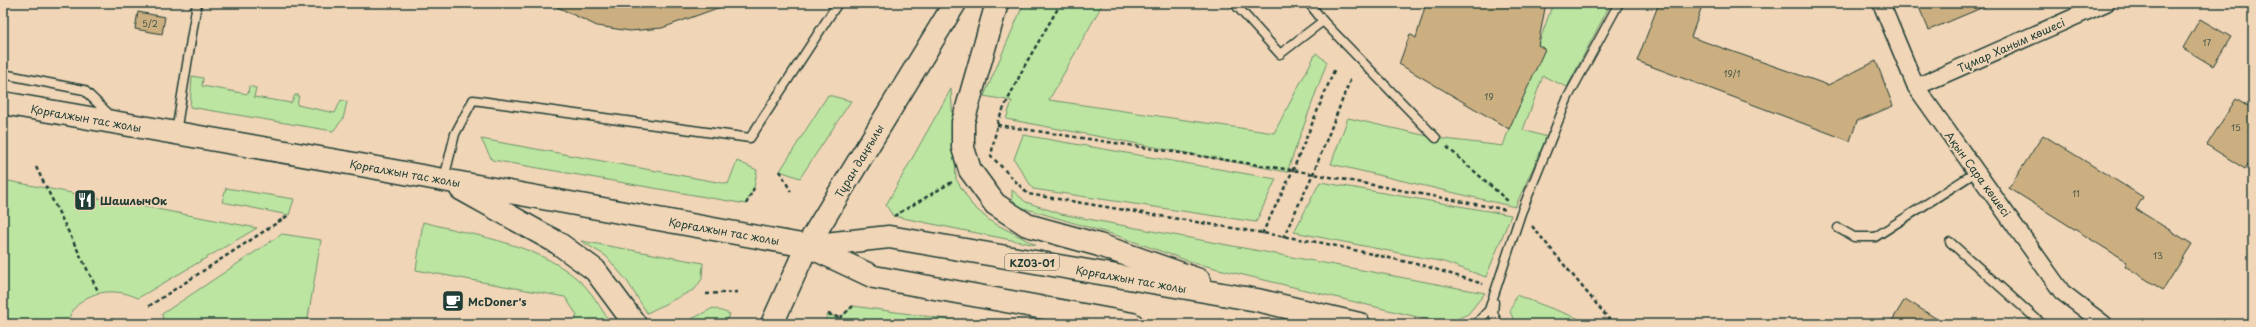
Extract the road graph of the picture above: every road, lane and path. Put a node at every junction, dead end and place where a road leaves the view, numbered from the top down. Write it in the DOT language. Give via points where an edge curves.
graph roads {
  1 [pos="197,3"];
  2 [pos="838,3"];
  3 [pos="955,3"];
  4 [pos="998,3"];
  5 [pos="1061,3"];
  6 [pos="1234,3"];
  7 [pos="1309,3"];
  8 [pos="1619,3"];
  9 [pos="1881,3"];
  10 [pos="2106,3"];
  11 [pos="1323,21"];
  12 [pos="1335,68"];
  13 [pos="3,74"];
  14 [pos="1351,78"];
  15 [pos="1916,87"];
  16 [pos="3,104"];
  17 [pos="120,124"];
  18 [pos="997,125"];
  19 [pos="175,134"];
  20 [pos="1436,138"];
  21 [pos="36,167"];
  22 [pos="1294,170"];
  23 [pos="780,171"];
  24 [pos="1976,172"];
  25 [pos="1313,174"];
  26 [pos="956,179"];
  27 [pos="444,180"];
  28 [pos="754,188"];
  29 [pos="791,192"];
  30 [pos="746,204"];
  31 [pos="1521,213"];
  32 [pos="289,215"];
  33 [pos="894,216"];
  34 [pos="1838,228"];
  35 [pos="1262,234"];
  36 [pos="1283,238"];
  37 [pos="1950,242"];
  38 [pos="807,246"];
  39 [pos="1495,291"];
  40 [pos="737,292"];
  41 [pos="99,293"];
  42 [pos="706,294"];
  43 [pos="1257,300"];
  44 [pos="149,306"];
  45 [pos="853,306"];
  46 [pos="828,314"];
  47 [pos="840,318"];
  48 [pos="612,320"];
  49 [pos="582,324"];
  50 [pos="635,324"];
  51 [pos="772,324"];
  52 [pos="844,324"];
  53 [pos="1132,324"];
  54 [pos="1359,324"];
  55 [pos="1476,324"];
  56 [pos="1498,324"];
  57 [pos="2042,324"];
  58 [pos="2104,324"];
  1 -- 19 [label="lane"];
  2 -- 27 [label="lane" via="750,138 473,100 455,134"];
  3 -- 38 [label="main road, Тұран даңғылы"];
  4 -- 43 [label="main road" via="963,122 963,148 970,170 995,204 1027,225 1099,245"];
  5 -- 18 [label="path" via="1025,65"];
  6 -- 11 [label="lane" via="1280,54"];
  7 -- 11 [label="lane"];
  8 -- 31 [label="lane" via="1568,97"];
  9 -- 15 [label="street, Ақын Сара көшесі"];
  10 -- 15 [label="street, Тұмар Ханым көшесі"];
  11 -- 20 [label="lane"];
  12 -- 22 [label="path"];
  13 -- 17 [label="lane" via="84,90"];
  14 -- 25 [label="path"];
  15 -- 24 [label="street, Ақын Сара көшесі"];
  16 -- 17 [label="main road, Қорғалжын тас жолы / KZ03-01"];
  17 -- 19 [label="main road, Қорғалжын тас жолы / KZ03-01"];
  18 -- 22 [label="path"];
  18 -- 35 [label="path" via="991,156 1028,194"];
  19 -- 27 [label="main road, Қорғалжын тас жолы / KZ03-01"];
  21 -- 41 [label="path"];
  22 -- 25 [label="path"];
  22 -- 35 [label="path"];
  23 -- 29 [label="path"];
  24 -- 34 [label="lane" via="1875,237 1854,237"];
  24 -- 58 [label="street, Ақын Сара көшесі" via="2062,292"];
  25 -- 31 [label="path"];
  25 -- 36 [label="path"];
  26 -- 33 [label="path"];
  27 -- 38 [label="main road, Қорғалжын тас жолы / KZ03-01"];
  27 -- 50 [label="main road" via="558,243 595,270"];
  28 -- 30 [label="path"];
  31 -- 39 [label="lane"];
  32 -- 44 [label="path"];
  35 -- 36 [label="path"];
  36 -- 39 [label="path" via="1323,243 1424,266"];
  37 -- 57 [label="lane"];
  38 -- 43 [label="main road, Қорғалжын тас жолы / KZ03-01" via="889,238"];
  38 -- 51 [label="main road, Тұран даңғылы"];
  38 -- 53 [label="main road, Қорғалжын тас жолы / KZ03-01" via="874,277"];
  39 -- 55 [label="lane" via="1489,310"];
  39 -- 56 [label="lane" via="1493,313"];
  40 -- 42 [label="path"];
  43 -- 54 [label="main road, Қорғалжын тас жолы / KZ03-01"];
  45 -- 47 [label="path"];
  46 -- 47 [label="path"];
  47 -- 52 [label="path"];
  48 -- 49 [label="path"];
}
